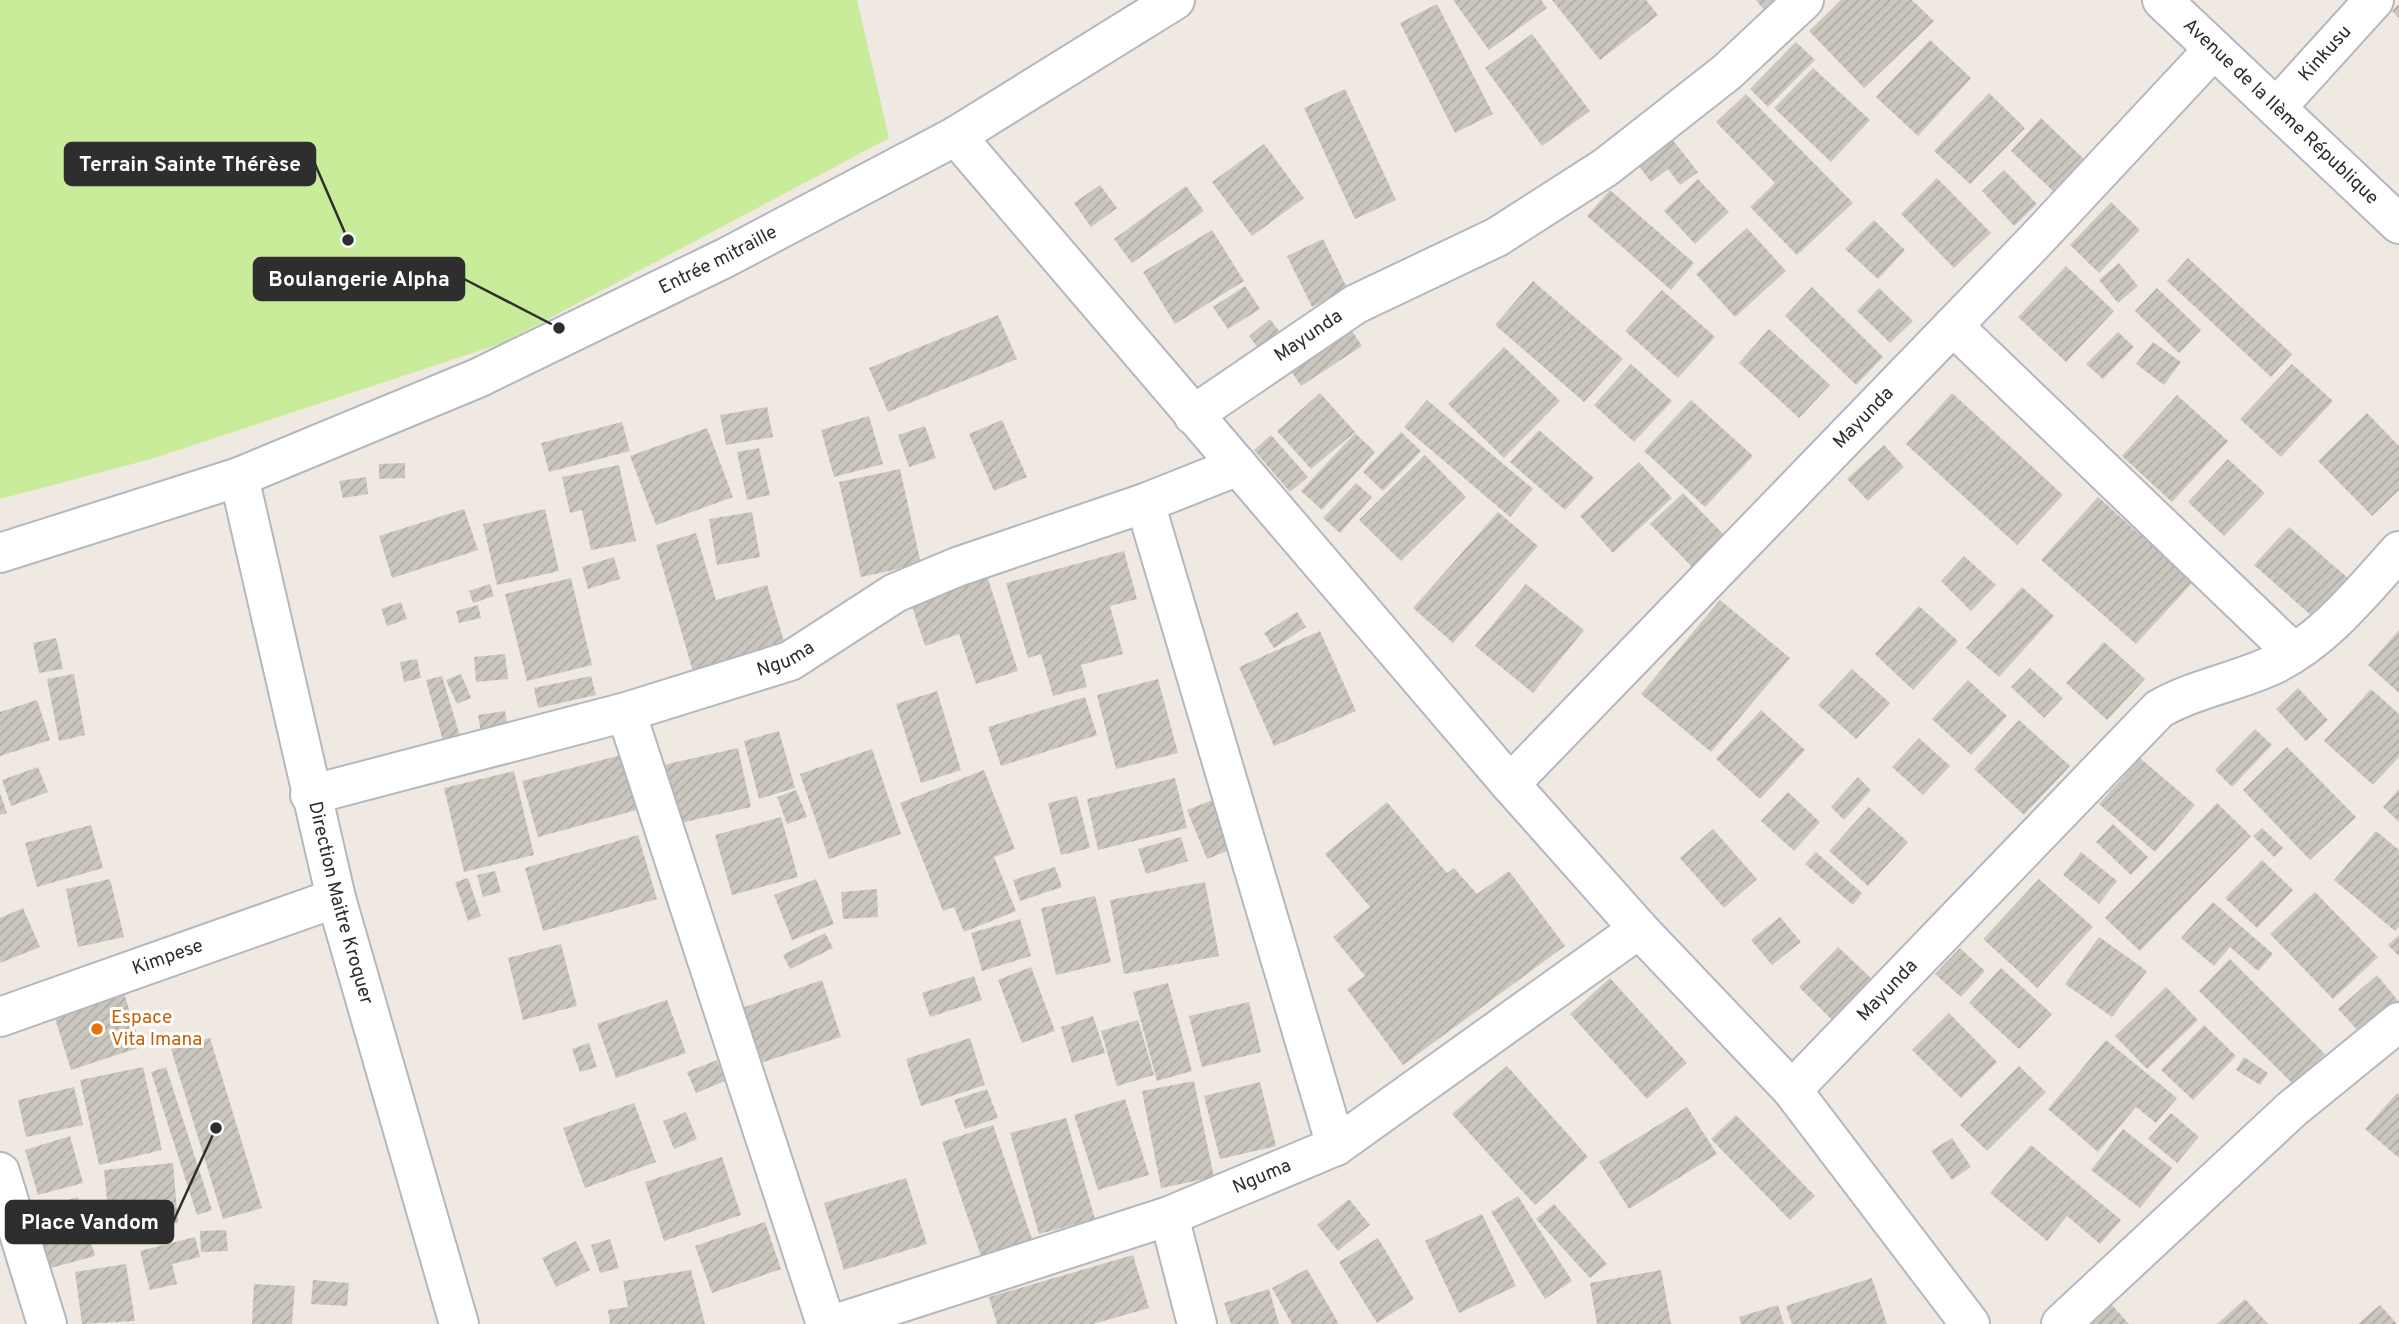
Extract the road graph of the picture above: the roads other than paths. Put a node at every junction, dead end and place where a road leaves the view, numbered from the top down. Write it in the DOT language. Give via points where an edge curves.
graph roads {
  1 [pos="1175,0"];
  2 [pos="1804,0"];
  3 [pos="2162,0"];
  4 [pos="2374,0"];
  5 [pos="2214,49"];
  6 [pos="2277,107"];
  7 [pos="956,136"];
  8 [pos="2399,224"];
  9 [pos="1953,326"];
  10 [pos="1194,415"];
  11 [pos="1238,466"];
  12 [pos="239,477"];
  13 [pos="1145,503"];
  14 [pos="2399,551"];
  15 [pos="0,553"];
  16 [pos="2293,652"];
  17 [pos="626,712"];
  18 [pos="1510,785"];
  19 [pos="310,795"];
  20 [pos="336,898"];
  21 [pos="1639,929"];
  22 [pos="0,1017"];
  23 [pos="2399,1022"];
  24 [pos="1792,1090"];
  25 [pos="1336,1146"];
  26 [pos="0,1172"];
  27 [pos="1169,1216"];
  28 [pos="47,1324"];
  29 [pos="458,1324"];
  30 [pos="826,1324"];
  31 [pos="835,1324"];
  32 [pos="1197,1324"];
  33 [pos="1970,1324"];
  34 [pos="2061,1324"];
  1 -- 7 [label="street, Entrée mitraille"];
  2 -- 10 [label="street, Mayunda" via="1727,72 1606,167 1497,237 1356,304"];
  3 -- 5 [label="street, Avenue de la IIème République"];
  4 -- 6 [label="street, Kinkusu"];
  5 -- 6 [label="street, Avenue de la IIème République"];
  5 -- 9 [label="street, Mayunda"];
  6 -- 8 [label="street, Avenue de la IIème République"];
  7 -- 10 [label="street"];
  7 -- 12 [label="street, Entrée mitraille" via="725,258 478,378"];
  9 -- 16 [label="street"];
  9 -- 18 [label="street, Mayunda"];
  10 -- 11 [label="street"];
  11 -- 13 [label="street, Nguma"];
  11 -- 18 [label="street"];
  12 -- 15 [label="street"];
  12 -- 19 [label="street, Direction Maitre Kroquer"];
  13 -- 17 [label="street, Nguma" via="895,593 790,662"];
  13 -- 25 [label="street"];
  14 -- 16 [label="street, Mayunda" via="2336,621"];
  16 -- 24 [label="street, Mayunda" via="2159,709"];
  17 -- 19 [label="street, Nguma"];
  17 -- 30 [label="street"];
  18 -- 21 [label="street"];
  19 -- 20 [label="street, Direction Maitre Kroquer"];
  20 -- 22 [label="street, Kimpese"];
  20 -- 29 [label="street, Direction Maitre Kroquer"];
  21 -- 24 [label="street"];
  21 -- 25 [label="street, Nguma"];
  23 -- 34 [label="street" via="2292,1109"];
  24 -- 33 [label="street"];
  25 -- 27 [label="street, Nguma"];
  26 -- 28 [label="street"];
  27 -- 31 [label="street, Nguma"];
  27 -- 32 [label="street"];
}
